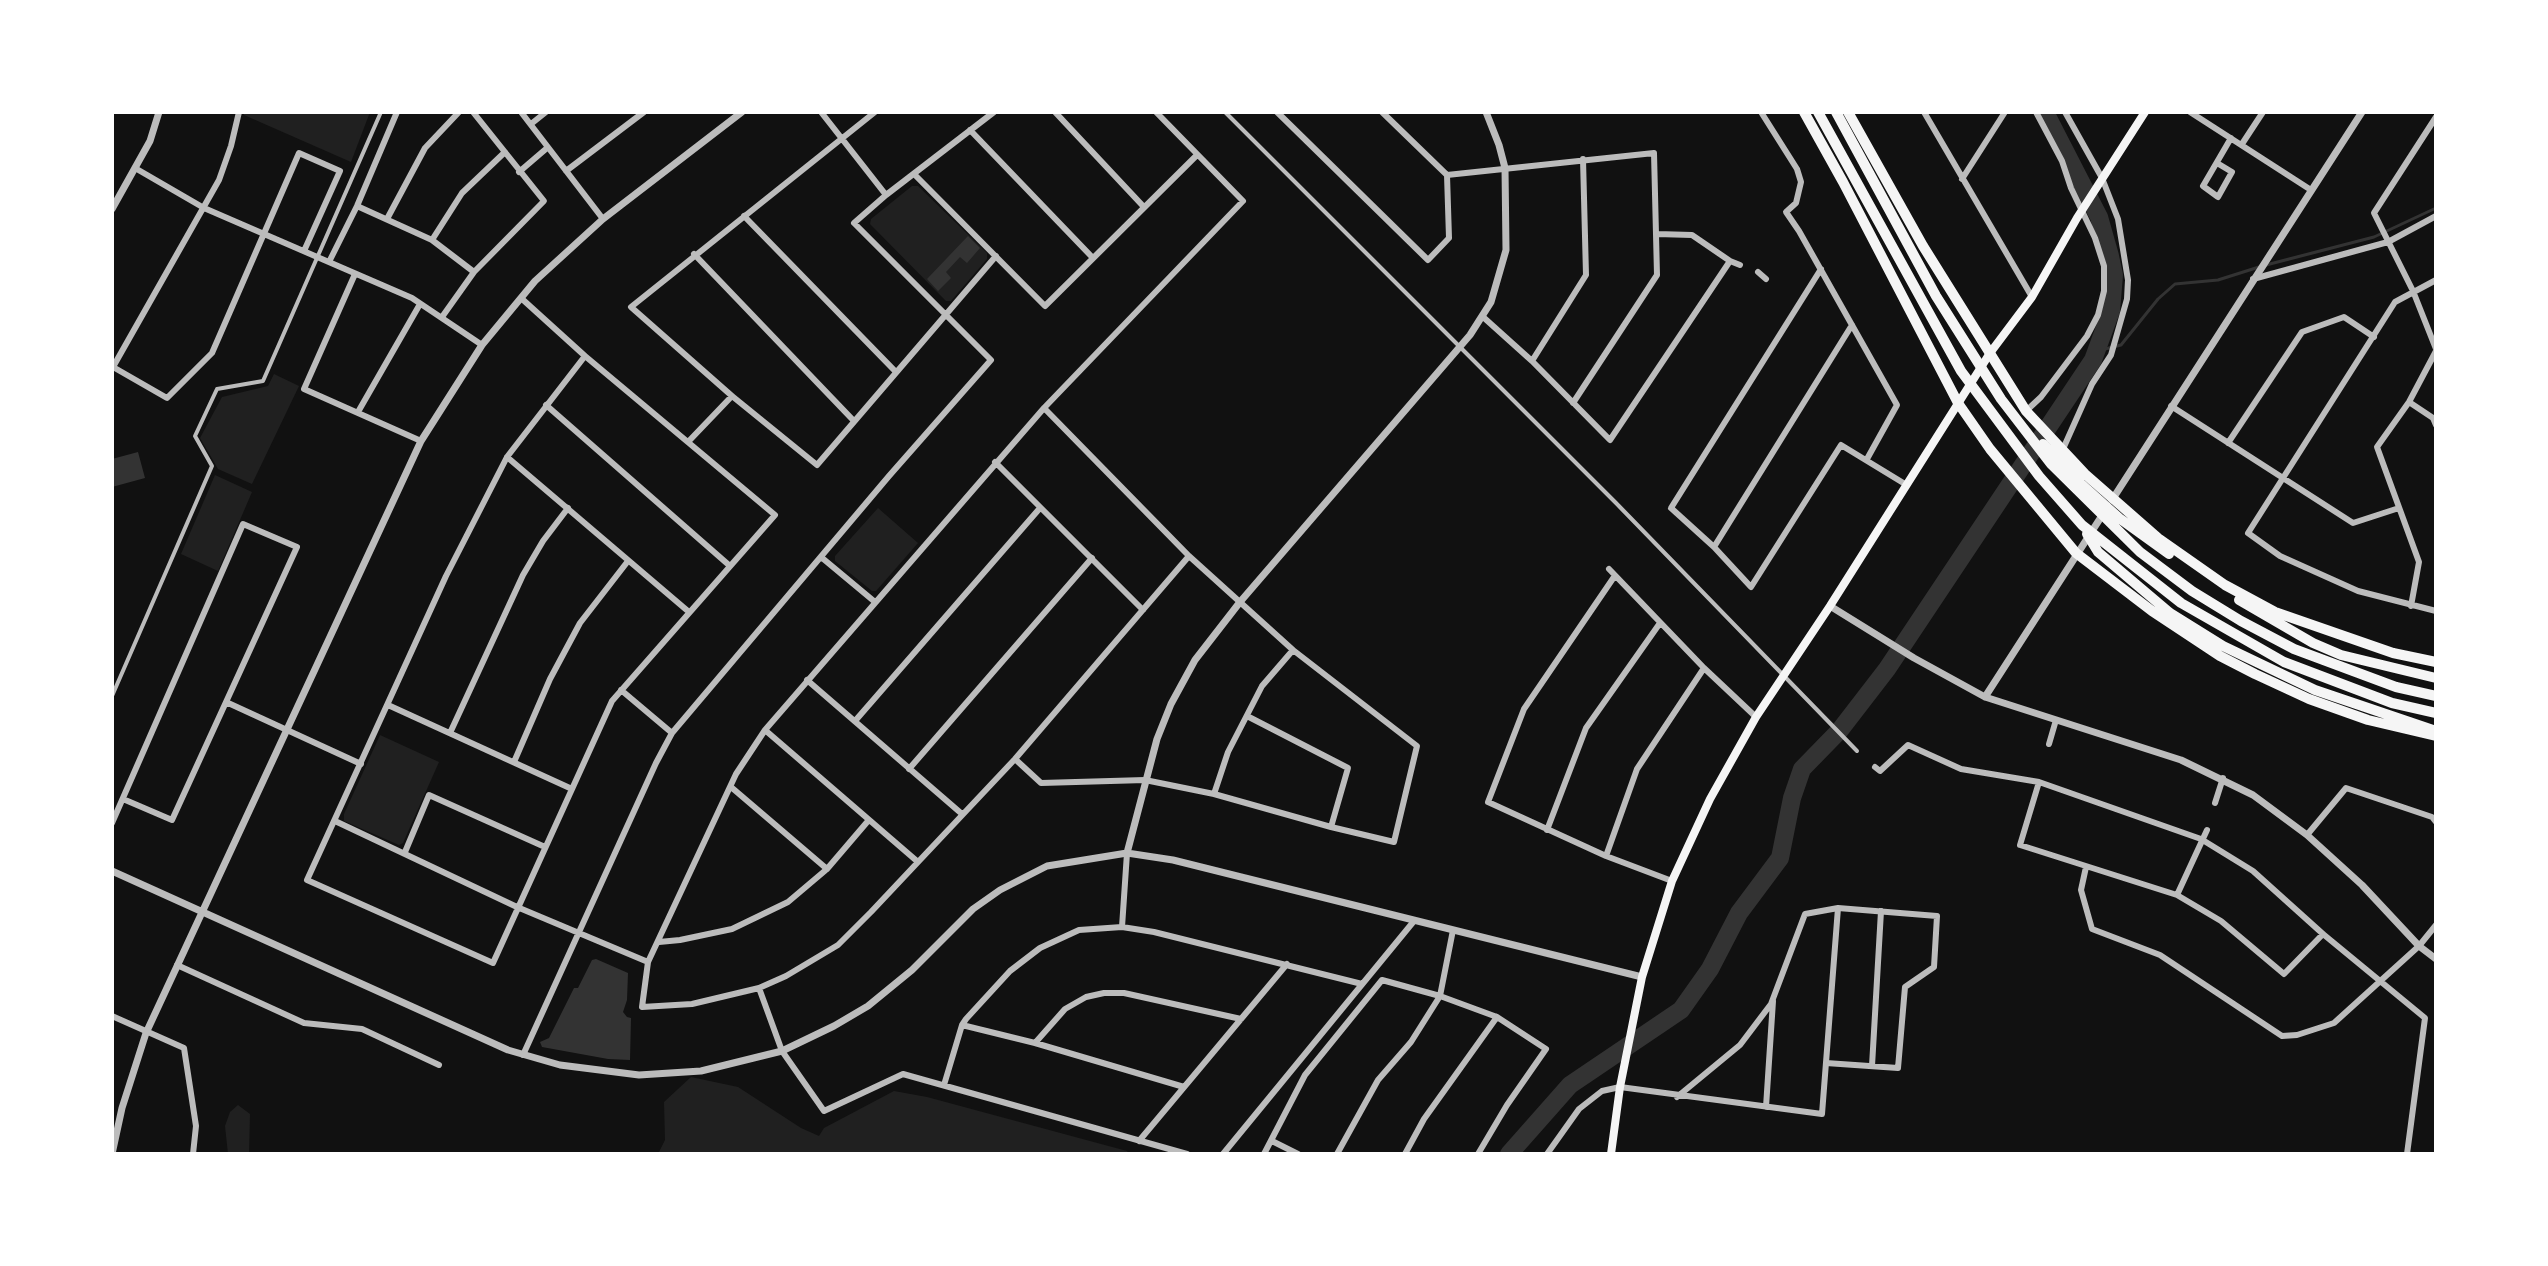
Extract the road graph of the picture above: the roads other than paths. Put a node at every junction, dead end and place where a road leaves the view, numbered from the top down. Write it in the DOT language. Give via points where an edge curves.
graph roads {
  1 [pos="159,112"];
  2 [pos="239,112"];
  3 [pos="381,112"];
  4 [pos="397,112"];
  5 [pos="459,112"];
  6 [pos="473,112"];
  7 [pos="521,112"];
  8 [pos="546,112"];
  9 [pos="644,112"];
  10 [pos="742,112"];
  11 [pos="821,112"];
  12 [pos="875,112"];
  13 [pos="994,112"];
  14 [pos="1055,112"];
  15 [pos="1156,112"];
  16 [pos="1225,112"];
  17 [pos="1277,112"];
  18 [pos="1382,112"];
  19 [pos="1486,112"];
  20 [pos="1761,112"];
  21 [pos="1804,112"];
  22 [pos="1818,112"];
  23 [pos="1836,112"];
  24 [pos="1848,112"];
  25 [pos="1924,112"];
  26 [pos="2005,112"];
  27 [pos="2036,112"];
  28 [pos="2065,112"];
  29 [pos="2145,112"];
  30 [pos="2190,112"];
  31 [pos="2263,112"];
  32 [pos="2362,112"];
  33 [pos="2436,117"];
  34 [pos="531,124"];
  35 [pos="1851,129"];
  36 [pos="970,130"];
  37 [pos="841,138"];
  38 [pos="2231,138"];
  39 [pos="2242,144"];
  40 [pos="547,148"];
  41 [pos="505,152"];
  42 [pos="1197,155"];
  43 [pos="1583,159"];
  44 [pos="2217,163"];
  45 [pos="135,168"];
  46 [pos="1505,168"];
  47 [pos="566,171"];
  48 [pos="519,172"];
  49 [pos="914,174"];
  50 [pos="1447,175"];
  51 [pos="2102,178"];
  52 [pos="1962,179"];
  53 [pos="2311,190"];
  54 [pos="886,195"];
  55 [pos="357,206"];
  56 [pos="1143,206"];
  57 [pos="204,208"];
  58 [pos="112,209"];
  59 [pos="2082,211"];
  60 [pos="744,216"];
  61 [pos="2436,216"];
  62 [pos="387,219"];
  63 [pos="603,219"];
  64 [pos="263,233"];
  65 [pos="1657,234"];
  66 [pos="432,240"];
  67 [pos="2388,242"];
  68 [pos="304,251"];
  69 [pos="694,254"];
  70 [pos="996,256"];
  71 [pos="318,257"];
  72 [pos="1092,257"];
  73 [pos="1730,261"];
  74 [pos="329,262"];
  75 [pos="1740,265"];
  76 [pos="1821,269"];
  77 [pos="474,272"];
  78 [pos="1758,272"];
  79 [pos="355,274"];
  80 [pos="1766,279"];
  81 [pos="2253,279"];
  82 [pos="2436,280"];
  83 [pos="2413,291"];
  84 [pos="2032,297"];
  85 [pos="521,298"];
  86 [pos="420,304"];
  87 [pos="1482,316"];
  88 [pos="442,317"];
  89 [pos="946,317"];
  90 [pos="1852,325"];
  91 [pos="2374,337"];
  92 [pos="482,345"];
  93 [pos="1460,347"];
  94 [pos="2436,350"];
  95 [pos="1990,353"];
  96 [pos="585,356"];
  97 [pos="1532,361"];
  98 [pos="895,371"];
  99 [pos="732,396"];
  100 [pos="2001,399"];
  101 [pos="2409,402"];
  102 [pos="1573,403"];
  103 [pos="1958,403"];
  104 [pos="546,405"];
  105 [pos="2171,406"];
  106 [pos="1044,408"];
  107 [pos="2026,411"];
  108 [pos="358,412"];
  109 [pos="853,420"];
  110 [pos="2436,425"];
  111 [pos="421,441"];
  112 [pos="688,442"];
  113 [pos="2228,443"];
  114 [pos="2060,446"];
  115 [pos="507,457"];
  116 [pos="1867,459"];
  117 [pos="995,462"];
  118 [pos="2283,478"];
  119 [pos="1905,484"];
  120 [pos="2113,499"];
  121 [pos="568,508"];
  122 [pos="1040,508"];
  123 [pos="2399,508"];
  124 [pos="2082,525"];
  125 [pos="1714,547"];
  126 [pos="2076,553"];
  127 [pos="1189,556"];
  128 [pos="821,557"];
  129 [pos="1092,558"];
  130 [pos="628,561"];
  131 [pos="730,566"];
  132 [pos="1609,569"];
  133 [pos="1614,577"];
  134 [pos="875,602"];
  135 [pos="1240,602"];
  136 [pos="1830,606"];
  137 [pos="2411,606"];
  138 [pos="1143,610"];
  139 [pos="2436,611"];
  140 [pos="689,612"];
  141 [pos="1660,623"];
  142 [pos="1293,650"];
  143 [pos="2436,662"];
  144 [pos="1704,668"];
  145 [pos="2436,678"];
  146 [pos="807,680"];
  147 [pos="621,690"];
  148 [pos="112,696"];
  149 [pos="2436,696"];
  150 [pos="1985,697"];
  151 [pos="226,702"];
  152 [pos="388,705"];
  153 [pos="2436,713"];
  154 [pos="1247,716"];
  155 [pos="1756,717"];
  156 [pos="2056,720"];
  157 [pos="855,721"];
  158 [pos="286,730"];
  159 [pos="765,730"];
  160 [pos="450,733"];
  161 [pos="672,733"];
  162 [pos="2436,733"];
  163 [pos="2049,744"];
  164 [pos="1857,751"];
  165 [pos="1015,759"];
  166 [pos="514,762"];
  167 [pos="361,764"];
  168 [pos="1875,767"];
  169 [pos="909,769"];
  170 [pos="2223,778"];
  171 [pos="1145,780"];
  172 [pos="2039,782"];
  173 [pos="731,787"];
  174 [pos="572,789"];
  175 [pos="1214,794"];
  176 [pos="123,799"];
  177 [pos="2215,803"];
  178 [pos="962,814"];
  179 [pos="335,821"];
  180 [pos="868,821"];
  181 [pos="2436,822"];
  182 [pos="112,823"];
  183 [pos="1331,827"];
  184 [pos="1547,830"];
  185 [pos="2207,830"];
  186 [pos="2307,835"];
  187 [pos="2201,839"];
  188 [pos="545,847"];
  189 [pos="405,852"];
  190 [pos="1127,853"];
  191 [pos="1606,856"];
  192 [pos="918,862"];
  193 [pos="2086,867"];
  194 [pos="827,869"];
  195 [pos="112,871"];
  196 [pos="1672,881"];
  197 [pos="2177,895"];
  198 [pos="517,907"];
  199 [pos="1838,908"];
  200 [pos="1881,911"];
  201 [pos="204,913"];
  202 [pos="1414,921"];
  203 [pos="2436,925"];
  204 [pos="1122,927"];
  205 [pos="1453,930"];
  206 [pos="579,933"];
  207 [pos="2323,934"];
  208 [pos="659,942"];
  209 [pos="2419,946"];
  210 [pos="2436,959"];
  211 [pos="648,962"];
  212 [pos="1287,964"];
  213 [pos="177,965"];
  214 [pos="1642,977"];
  215 [pos="2380,983"];
  216 [pos="1362,984"];
  217 [pos="759,988"];
  218 [pos="1440,996"];
  219 [pos="1773,997"];
  220 [pos="112,1016"];
  221 [pos="1497,1017"];
  222 [pos="1241,1019"];
  223 [pos="962,1025"];
  224 [pos="146,1033"];
  225 [pos="1035,1043"];
  226 [pos="782,1051"];
  227 [pos="523,1055"];
  228 [pos="1826,1063"];
  229 [pos="439,1065"];
  230 [pos="1872,1066"];
  231 [pos="1622,1082"];
  232 [pos="944,1085"];
  233 [pos="1184,1087"];
  234 [pos="1677,1097"];
  235 [pos="1766,1107"];
  236 [pos="1139,1141"];
  237 [pos="1272,1141"];
  238 [pos="112,1154"];
  239 [pos="193,1154"];
  240 [pos="1187,1154"];
  241 [pos="1223,1154"];
  242 [pos="1264,1154"];
  243 [pos="1298,1154"];
  244 [pos="1337,1154"];
  245 [pos="1405,1154"];
  246 [pos="1478,1154"];
  247 [pos="1547,1154"];
  248 [pos="1611,1154"];
  249 [pos="2407,1154"];
  1 -- 45 [label="street"];
  2 -- 57 [label="street" via="231,146"];
  3 -- 71 [label="street"];
  4 -- 55 [label="street"];
  5 -- 62 [label="street" via="425,148"];
  6 -- 41 [label="street"];
  7 -- 34 [label="street"];
  8 -- 34 [label="street"];
  9 -- 47 [label="street"];
  10 -- 63 [label="street"];
  11 -- 37 [label="street"];
  12 -- 37 [label="street"];
  13 -- 36 [label="street"];
  14 -- 56 [label="street"];
  15 -- 42 [label="street"];
  16 -- 93 [label="street"];
  17 -- 50 [label="street" via="1428,260 1449,238"];
  18 -- 50 [label="street"];
  19 -- 46 [label="street"];
  20 -- 76 [label="street" via="1797,169 1800,192 1786,212"];
  21 -- 103 [label="highway"];
  22 -- 124 [label="highway" via="1961,371"];
  23 -- 35 [label="highway"];
  24 -- 35 [label="highway"];
  25 -- 52 [label="street"];
  26 -- 52 [label="street"];
  27 -- 59 [label="street"];
  28 -- 51 [label="street"];
  29 -- 51 [label="main road"];
  30 -- 38 [label="street"];
  31 -- 39 [label="street"];
  32 -- 53 [label="street"];
  33 -- 67 [label="street" via="2374,213"];
  34 -- 40 [label="street"];
  35 -- 95 [label="highway" via="1867,144"];
  35 -- 100 [label="highway" via="1936,296"];
  36 -- 49 [label="street"];
  36 -- 72 [label="street"];
  37 -- 54 [label="street"];
  37 -- 60 [label="street"];
  38 -- 39 [label="street"];
  38 -- 44 [label="street"];
  39 -- 53 [label="street"];
  40 -- 47 [label="street"];
  40 -- 48 [label="street"];
  41 -- 48 [label="street"];
  41 -- 66 [label="street" via="462,193"];
  42 -- 56 [label="street"];
  42 -- 106 [label="street" via="1243,201"];
  43 -- 46 [label="street"];
  43 -- 65 [label="street" via="1654,153"];
  43 -- 97 [label="street" via="1586,275"];
  44 -- 44 [label="street" via="2232,172 2218,197 2203,186"];
  45 -- 57 [label="street"];
  45 -- 58 [label="street"];
  46 -- 50 [label="street"];
  46 -- 87 [label="street" via="1506,250"];
  47 -- 63 [label="street"];
  48 -- 77 [label="street" via="544,201"];
  49 -- 54 [label="street"];
  49 -- 70 [label="street"];
  51 -- 59 [label="main road"];
  51 -- 114 [label="street" via="2126,255 2127,299 2111,355"];
  52 -- 84 [label="street"];
  53 -- 81 [label="street"];
  54 -- 89 [label="street" via="854,223"];
  55 -- 62 [label="street"];
  55 -- 74 [label="street"];
  56 -- 72 [label="street"];
  57 -- 64 [label="street"];
  57 -- 64 [label="street" via="113,367 167,398 212,353"];
  59 -- 84 [label="main road"];
  59 -- 107 [label="street" via="2104,266 2098,315 2073,356"];
  60 -- 69 [label="street"];
  60 -- 98 [label="street"];
  61 -- 67 [label="street"];
  62 -- 66 [label="street"];
  63 -- 85 [label="street"];
  64 -- 68 [label="street"];
  64 -- 68 [label="street" via="299,153 340,171"];
  65 -- 73 [label="street" via="1692,235"];
  65 -- 102 [label="street" via="1657,275"];
  66 -- 77 [label="street"];
  67 -- 81 [label="street"];
  67 -- 83 [label="street"];
  68 -- 71 [label="street"];
  69 -- 99 [label="street" via="631,307"];
  69 -- 109 [label="street"];
  70 -- 72 [label="street" via="1045,306"];
  70 -- 89 [label="street"];
  71 -- 74 [label="street"];
  71 -- 148 [label="street" via="263,381 217,389 195,436 212,466"];
  73 -- 75 [label="street"];
  73 -- 102 [label="street" via="1610,440"];
  74 -- 79 [label="street"];
  76 -- 90 [label="street"];
  76 -- 125 [label="street" via="1671,508"];
  77 -- 88 [label="street"];
  78 -- 80 [label="street"];
  79 -- 86 [label="street"];
  79 -- 108 [label="street" via="304,389"];
  81 -- 105 [label="street"];
  82 -- 83 [label="street"];
  83 -- 91 [label="street" via="2395,302"];
  83 -- 94 [label="street"];
  84 -- 95 [label="main road"];
  85 -- 92 [label="street"];
  85 -- 96 [label="street"];
  86 -- 88 [label="street"];
  86 -- 108 [label="street"];
  87 -- 93 [label="street"];
  87 -- 97 [label="street"];
  88 -- 92 [label="street"];
  89 -- 98 [label="street"];
  89 -- 128 [label="street" via="991,360"];
  90 -- 116 [label="street" via="1897,405"];
  90 -- 125 [label="street"];
  91 -- 113 [label="street" via="2344,317 2302,332"];
  91 -- 118 [label="street"];
  92 -- 111 [label="street"];
  93 -- 135 [label="street"];
  93 -- 164 [label="street"];
  94 -- 101 [label="street"];
  95 -- 103 [label="main road"];
  95 -- 107 [label="highway"];
  96 -- 104 [label="street"];
  96 -- 112 [label="street"];
  97 -- 102 [label="street"];
  98 -- 109 [label="street"];
  99 -- 109 [label="street" via="817,465"];
  99 -- 112 [label="street"];
  100 -- 145 [label="highway" via="2081,484 2191,570 2313,643"];
  100 -- 149 [label="highway" via="2051,464 2140,552 2192,591 2294,649 2396,687"];
  101 -- 110 [label="street"];
  101 -- 123 [label="street" via="2377,447"];
  103 -- 119 [label="main road"];
  103 -- 126 [label="highway"];
  104 -- 115 [label="street"];
  104 -- 131 [label="street"];
  105 -- 113 [label="street"];
  105 -- 120 [label="street"];
  106 -- 117 [label="street"];
  106 -- 127 [label="street"];
  107 -- 114 [label="highway"];
  108 -- 111 [label="street"];
  111 -- 158 [label="street"];
  112 -- 131 [label="street" via="775,515"];
  113 -- 118 [label="street"];
  114 -- 120 [label="highway"];
  115 -- 121 [label="street"];
  115 -- 152 [label="street"];
  116 -- 119 [label="street"];
  116 -- 125 [label="street" via="1841,445 1751,587"];
  117 -- 122 [label="street"];
  117 -- 134 [label="street"];
  118 -- 123 [label="street" via="2353,523"];
  118 -- 137 [label="street" via="2248,533 2313,571"];
  119 -- 136 [label="main road"];
  120 -- 126 [label="street"];
  120 -- 143 [label="highway" via="2206,572 2275,612 2393,653"];
  121 -- 130 [label="street"];
  121 -- 160 [label="street" via="523,575"];
  122 -- 129 [label="street"];
  122 -- 157 [label="street"];
  123 -- 137 [label="street" via="2419,562"];
  124 -- 153 [label="highway" via="2181,603 2284,662 2392,703"];
  124 -- 162 [label="highway" via="2098,552 2170,613 2315,690"];
  126 -- 150 [label="street"];
  126 -- 162 [label="highway" via="2152,611 2255,674 2368,720"];
  127 -- 135 [label="street"];
  127 -- 138 [label="street"];
  128 -- 134 [label="street"];
  128 -- 161 [label="street"];
  129 -- 138 [label="street"];
  129 -- 169 [label="street"];
  130 -- 140 [label="street"];
  130 -- 166 [label="street" via="580,623"];
  131 -- 140 [label="street"];
  132 -- 133 [label="street"];
  133 -- 141 [label="street"];
  133 -- 184 [label="street" via="1524,709 1488,802"];
  134 -- 146 [label="street"];
  135 -- 142 [label="street"];
  135 -- 171 [label="street" via="1195,660 1171,704"];
  136 -- 150 [label="street"];
  136 -- 155 [label="main road"];
  137 -- 139 [label="street"];
  138 -- 165 [label="street"];
  140 -- 147 [label="street"];
  141 -- 144 [label="street"];
  141 -- 184 [label="street" via="1586,728"];
  142 -- 154 [label="street" via="1262,686"];
  142 -- 183 [label="street" via="1417,746 1394,842"];
  144 -- 155 [label="street"];
  144 -- 191 [label="street" via="1637,769"];
  146 -- 157 [label="street"];
  146 -- 159 [label="street"];
  147 -- 161 [label="street"];
  147 -- 174 [label="street"];
  150 -- 156 [label="street"];
  151 -- 158 [label="street"];
  151 -- 176 [label="street" via="172,820"];
  151 -- 176 [label="street" via="297,547 243,524"];
  152 -- 160 [label="street"];
  152 -- 167 [label="street"];
  154 -- 175 [label="street"];
  154 -- 183 [label="street" via="1348,768"];
  155 -- 196 [label="main road"];
  156 -- 163 [label="street"];
  156 -- 170 [label="street"];
  157 -- 169 [label="street"];
  158 -- 167 [label="street"];
  158 -- 201 [label="street"];
  159 -- 173 [label="street"];
  159 -- 180 [label="street"];
  160 -- 166 [label="street"];
  161 -- 206 [label="street"];
  165 -- 171 [label="street" via="1041,783"];
  165 -- 178 [label="street"];
  166 -- 174 [label="street"];
  167 -- 179 [label="street"];
  168 -- 172 [label="street" via="1880,771 1908,745 1961,769"];
  169 -- 178 [label="street"];
  170 -- 177 [label="street"];
  170 -- 186 [label="street"];
  171 -- 175 [label="street"];
  171 -- 190 [label="street"];
  172 -- 187 [label="street"];
  172 -- 193 [label="street" via="2020,845"];
  173 -- 194 [label="street"];
  173 -- 208 [label="street"];
  174 -- 188 [label="street"];
  175 -- 183 [label="street"];
  176 -- 182 [label="street"];
  178 -- 192 [label="street"];
  179 -- 189 [label="street"];
  179 -- 198 [label="street" via="307,880 493,963"];
  180 -- 192 [label="street"];
  180 -- 194 [label="street"];
  181 -- 186 [label="street" via="2346,788"];
  184 -- 191 [label="street"];
  185 -- 187 [label="street"];
  186 -- 209 [label="street"];
  187 -- 197 [label="street"];
  187 -- 207 [label="street" via="2253,871"];
  188 -- 189 [label="street" via="429,795"];
  188 -- 198 [label="street"];
  189 -- 198 [label="street"];
  190 -- 202 [label="street"];
  190 -- 204 [label="street"];
  190 -- 226 [label="street" via="1047,866 1000,890 868,1006"];
  191 -- 196 [label="street"];
  192 -- 217 [label="street" via="838,945"];
  193 -- 197 [label="street"];
  193 -- 215 [label="street" via="2081,890 2092,929 2160,955 2282,1036 2334,1023"];
  194 -- 208 [label="street" via="788,902 732,929"];
  195 -- 201 [label="street"];
  196 -- 214 [label="main road"];
  197 -- 207 [label="street" via="2221,921 2284,974"];
  198 -- 206 [label="street"];
  199 -- 200 [label="street"];
  199 -- 219 [label="street" via="1805,914"];
  199 -- 228 [label="street"];
  200 -- 230 [label="street"];
  200 -- 230 [label="street" via="1937,916 1934,967 1905,987 1898,1068"];
  201 -- 213 [label="street"];
  201 -- 227 [label="street"];
  202 -- 205 [label="street"];
  202 -- 216 [label="street"];
  203 -- 209 [label="street"];
  204 -- 212 [label="street"];
  204 -- 223 [label="street" via="1079,930 1040,948 1010,971"];
  205 -- 214 [label="street"];
  205 -- 218 [label="street"];
  206 -- 211 [label="street"];
  206 -- 227 [label="street"];
  207 -- 215 [label="street"];
  208 -- 211 [label="street"];
  209 -- 210 [label="street"];
  209 -- 215 [label="street"];
  211 -- 217 [label="street" via="642,1007 692,1004"];
  212 -- 216 [label="street"];
  212 -- 222 [label="street"];
  213 -- 224 [label="street"];
  213 -- 229 [label="street" via="304,1023 362,1029"];
  214 -- 231 [label="main road"];
  215 -- 249 [label="street" via="2425,1018"];
  216 -- 241 [label="street"];
  217 -- 226 [label="street"];
  218 -- 221 [label="street"];
  218 -- 237 [label="street" via="1382,980 1305,1075"];
  218 -- 244 [label="street" via="1378,1080"];
  219 -- 234 [label="street" via="1740,1045"];
  219 -- 235 [label="street"];
  220 -- 224 [label="street"];
  221 -- 245 [label="street"];
  221 -- 246 [label="street" via="1546,1049"];
  222 -- 225 [label="street" via="1104,993 1065,1009"];
  222 -- 233 [label="street"];
  223 -- 225 [label="street"];
  223 -- 232 [label="street"];
  224 -- 238 [label="street"];
  224 -- 239 [label="street" via="184,1048 196,1126"];
  225 -- 233 [label="street"];
  226 -- 227 [label="street" via="701,1071 639,1075"];
  226 -- 232 [label="street" via="824,1111 903,1074"];
  228 -- 230 [label="street"];
  228 -- 235 [label="street" via="1822,1114"];
  231 -- 234 [label="street"];
  231 -- 247 [label="street" via="1579,1109"];
  231 -- 248 [label="main road"];
  232 -- 236 [label="street"];
  233 -- 236 [label="street"];
  234 -- 235 [label="street"];
  236 -- 240 [label="street"];
  237 -- 242 [label="street"];
  237 -- 243 [label="street"];
}
